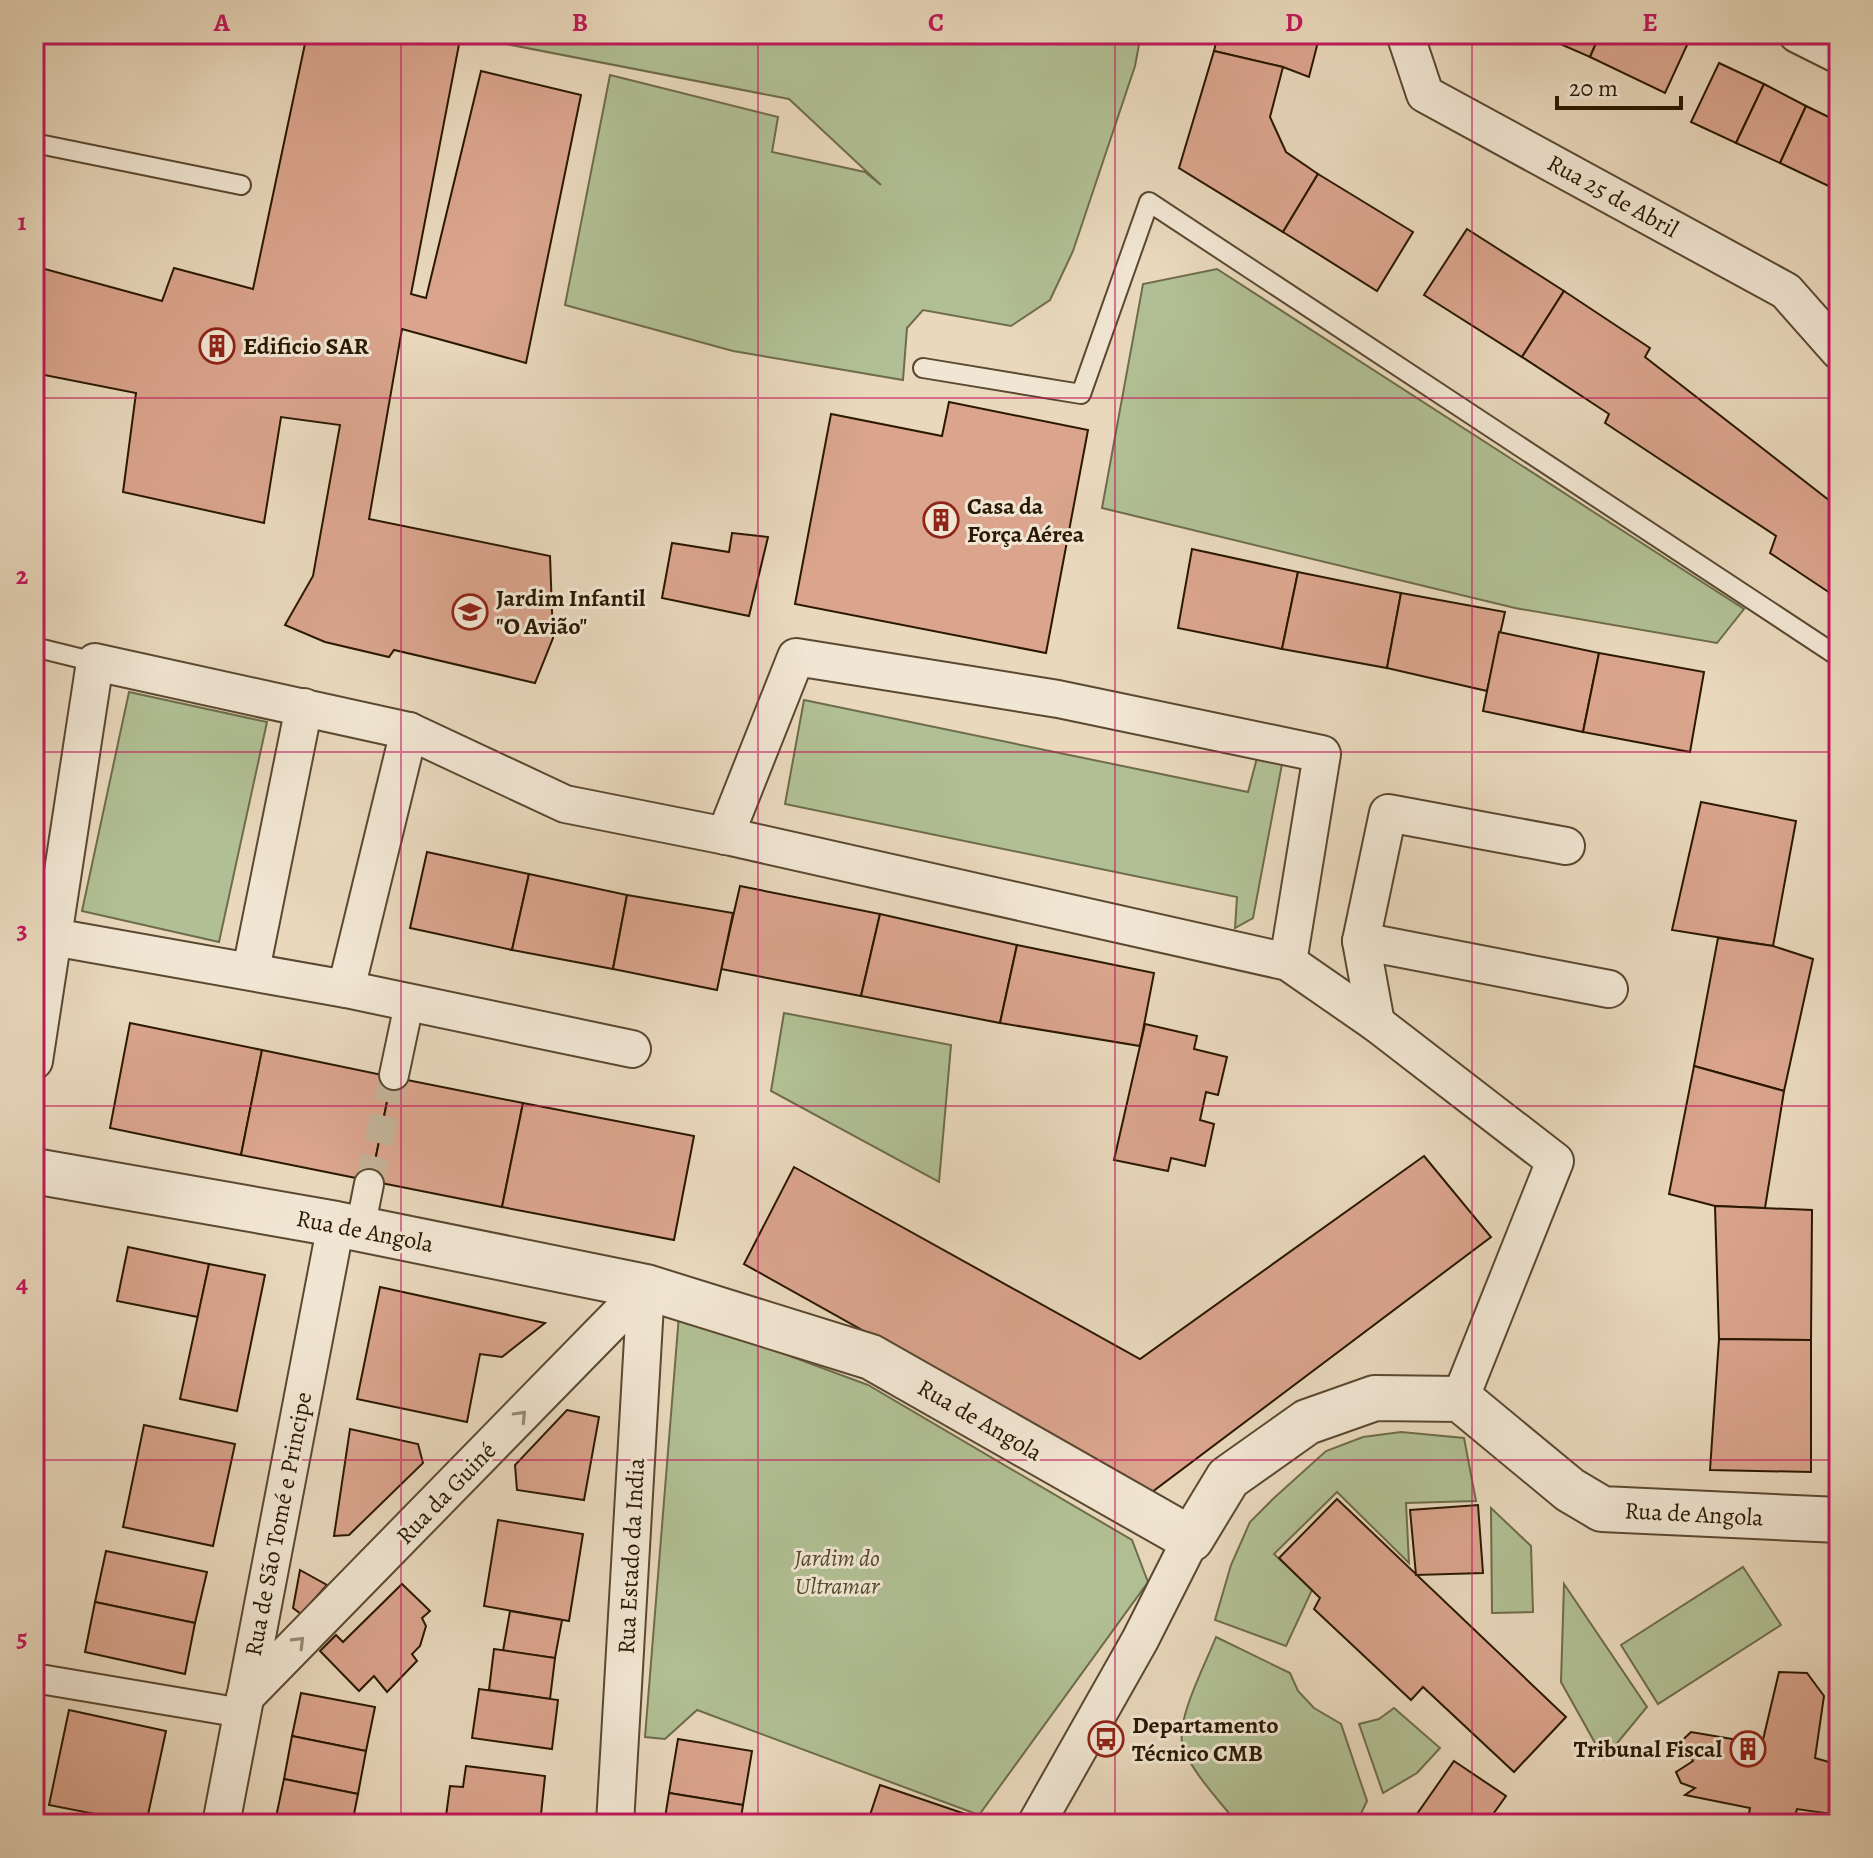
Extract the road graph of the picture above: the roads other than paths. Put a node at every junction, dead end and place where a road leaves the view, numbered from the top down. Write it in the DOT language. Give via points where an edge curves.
graph roads {
  1 [pos="1405,34"];
  2 [pos="1797,34"];
  3 [pos="1839,55"];
  4 [pos="34,143"];
  5 [pos="241,185"];
  6 [pos="1839,351"];
  7 [pos="923,368"];
  8 [pos="34,647"];
  9 [pos="1839,657"];
  10 [pos="95,662"];
  11 [pos="304,707"];
  12 [pos="409,731"];
  13 [pos="725,836"];
  14 [pos="1566,846"];
  15 [pos="53,937"];
  16 [pos="1361,941"];
  17 [pos="1288,962"];
  18 [pos="251,970"];
  19 [pos="346,989"];
  20 [pos="1609,989"];
  21 [pos="409,1004"];
  22 [pos="1376,1023"];
  23 [pos="632,1049"];
  24 [pos="34,1061"];
  25 [pos="394,1075"];
  26 [pos="34,1171"];
  27 [pos="369,1184"];
  28 [pos="348,1227"];
  29 [pos="646,1287"];
  30 [pos="1460,1399"];
  31 [pos="1839,1520"];
  32 [pos="1191,1539"];
  33 [pos="34,1678"];
  34 [pos="243,1705"];
  35 [pos="221,1824"];
  36 [pos="615,1824"];
  37 [pos="1036,1824"];
  1 -- 6 [label="street, Rua 25 de Abril" via="1425,94 1786,291"];
  2 -- 3 [label="street"];
  4 -- 5 [label="lane"];
  7 -- 9 [label="lane" via="1081,394 1149,202"];
  8 -- 10 [label="lane"];
  10 -- 11 [label="street"];
  10 -- 15 [label="street"];
  11 -- 12 [label="street"];
  11 -- 18 [label="street"];
  12 -- 13 [label="street" via="565,804"];
  12 -- 19 [label="street"];
  13 -- 17 [label="street"];
  13 -- 17 [label="street" via="796,657 1058,699 1322,754"];
  14 -- 16 [label="street" via="1388,813"];
  15 -- 18 [label="street"];
  15 -- 24 [label="street"];
  16 -- 20 [label="street"];
  16 -- 22 [label="street"];
  17 -- 22 [label="street"];
  18 -- 19 [label="street"];
  19 -- 21 [label="street"];
  21 -- 23 [label="street"];
  21 -- 25 [label="street"];
  22 -- 30 [label="street" via="1555,1161"];
  26 -- 28 [label="street, Rua de Angola"];
  27 -- 28 [label="street"];
  28 -- 29 [label="street, Rua de Angola"];
  28 -- 34 [label="street, Rua de São Tomé e Principe"];
  29 -- 32 [label="street, Rua de Angola" via="871,1357"];
  34 -- 29 [label="street, Rua da Guiné, one-way"];
  29 -- 36 [label="street, Rua Estado da India"];
  30 -- 31 [label="street, Rua de Angola" via="1570,1490 1602,1509"];
  30 -- 32 [label="street" via="1375,1398 1307,1422 1228,1478"];
  32 -- 37 [label="street"];
  33 -- 34 [label="street"];
  34 -- 35 [label="street, Rua de São Tomé e Principe"];
}
